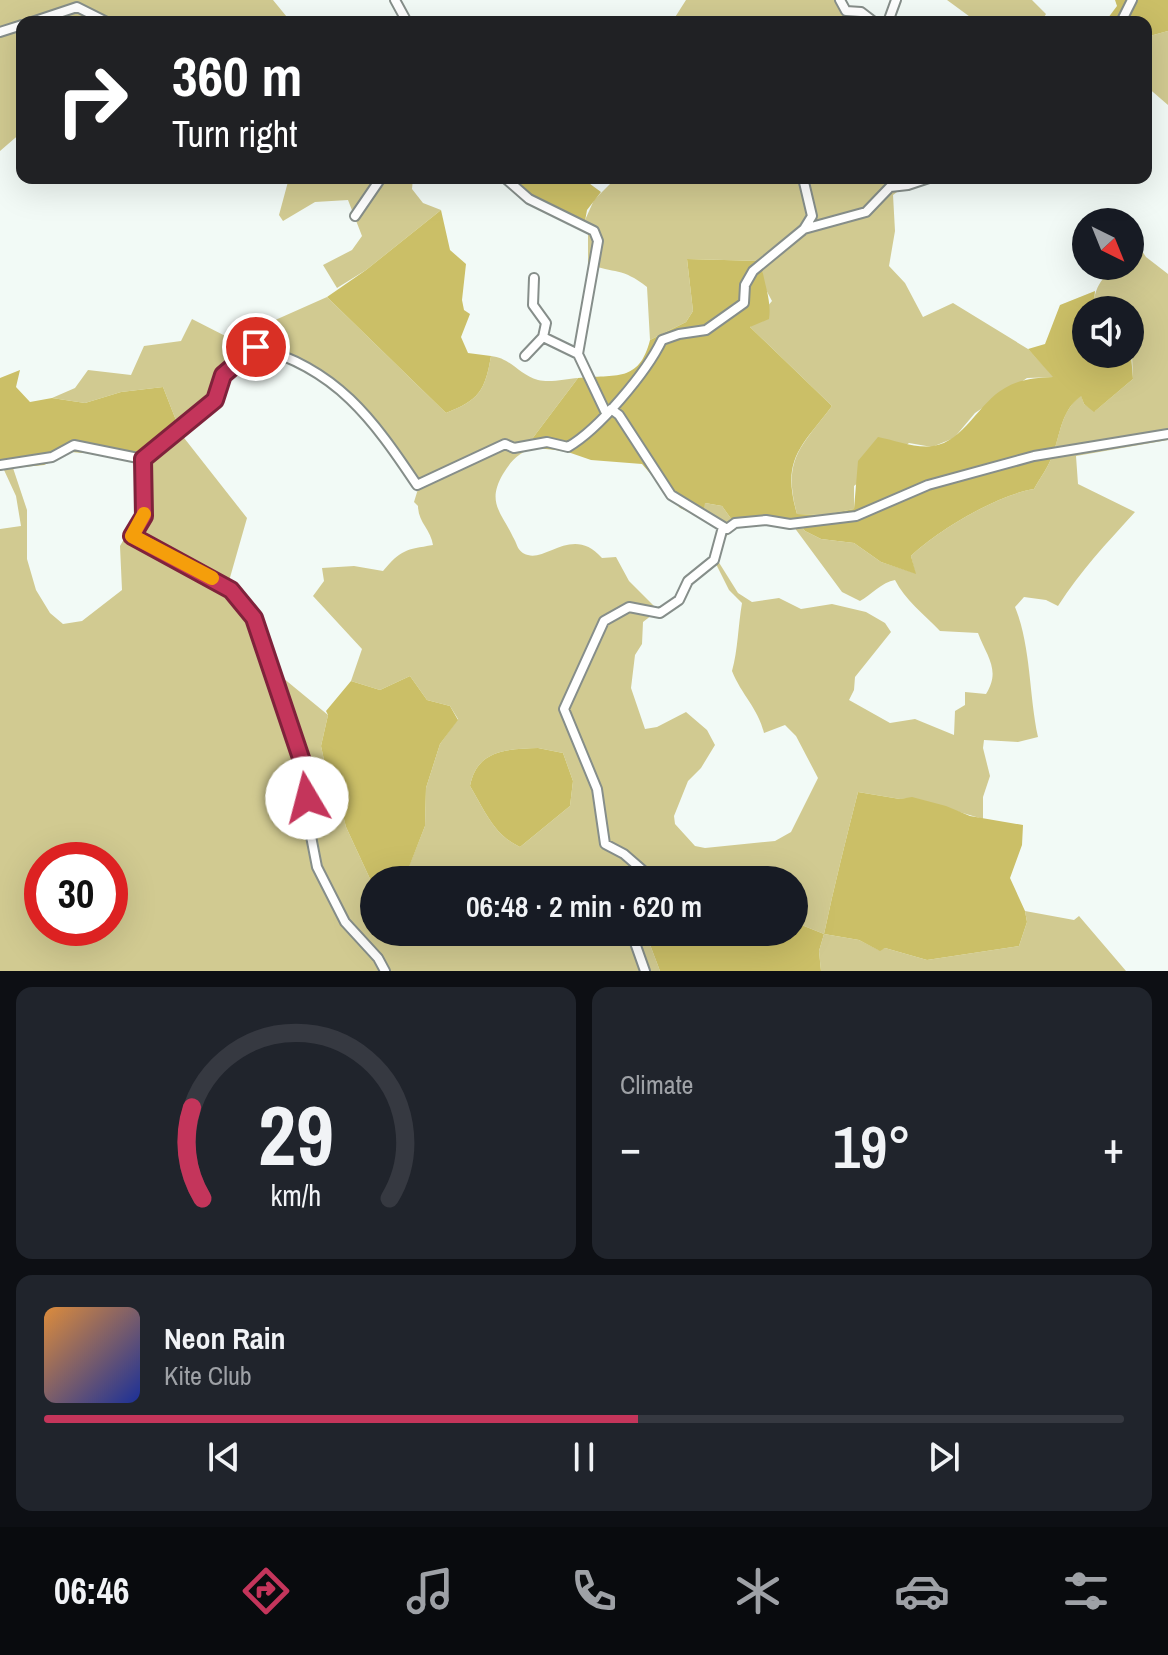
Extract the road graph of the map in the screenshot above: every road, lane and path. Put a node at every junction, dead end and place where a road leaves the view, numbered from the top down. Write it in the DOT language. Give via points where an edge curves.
graph roads {
  1 [pos="840,0"];
  2 [pos="50,16"];
  3 [pos="95,16"];
  4 [pos="866,16"];
  5 [pos="377,184"];
  6 [pos="512,184"];
  7 [pos="804,184"];
  8 [pos="910,184"];
  9 [pos="903,186"];
  10 [pos="355,216"];
  11 [pos="804,229"];
  12 [pos="534,278"];
  13 [pos="543,337"];
  14 [pos="578,354"];
  15 [pos="525,356"];
  16 [pos="608,411"];
  17 [pos="1168,434"];
  18 [pos="143,459"];
  19 [pos="0,465"];
  20 [pos="723,527"];
  21 [pos="638,866"];
  22 [pos="636,946"];
  23 [pos="385,971"];
  24 [pos="645,971"];
  1 -- 4 [label="street" via="846,11"];
  2 -- 3 [label="street" via="77,7"];
  5 -- 10 [label="street"];
  6 -- 14 [label="street" via="529,199 594,231 598,241"];
  7 -- 11 [label="street" via="812,216"];
  8 -- 9 [label="street"];
  9 -- 11 [label="street" via="890,187 866,212"];
  11 -- 16 [label="street" via="753,271 744,303 706,330 662,340 652,361"];
  12 -- 13 [label="street" via="533,305 546,323"];
  13 -- 14 [label="street"];
  13 -- 15 [label="street"];
  14 -- 16 [label="street"];
  16 -- 18 [label="street" via="585,438 568,447 505,444 417,485 387,438 348,394 314,370 256,347 223,375 215,400"];
  16 -- 20 [label="street" via="619,415 671,495"];
  17 -- 20 [label="street" via="1034,456 928,485 856,516"];
  18 -- 19 [label="street" via="74,445 52,457"];
  18 -- 23 [label="street" via="144,516 132,536 231,590 254,618 305,770 317,867 345,922"];
  20 -- 21 [label="street" via="714,560 688,581 679,600 660,613 629,607 604,621 564,709 597,789 605,844"];
  22 -- 24 [label="street"];
}
